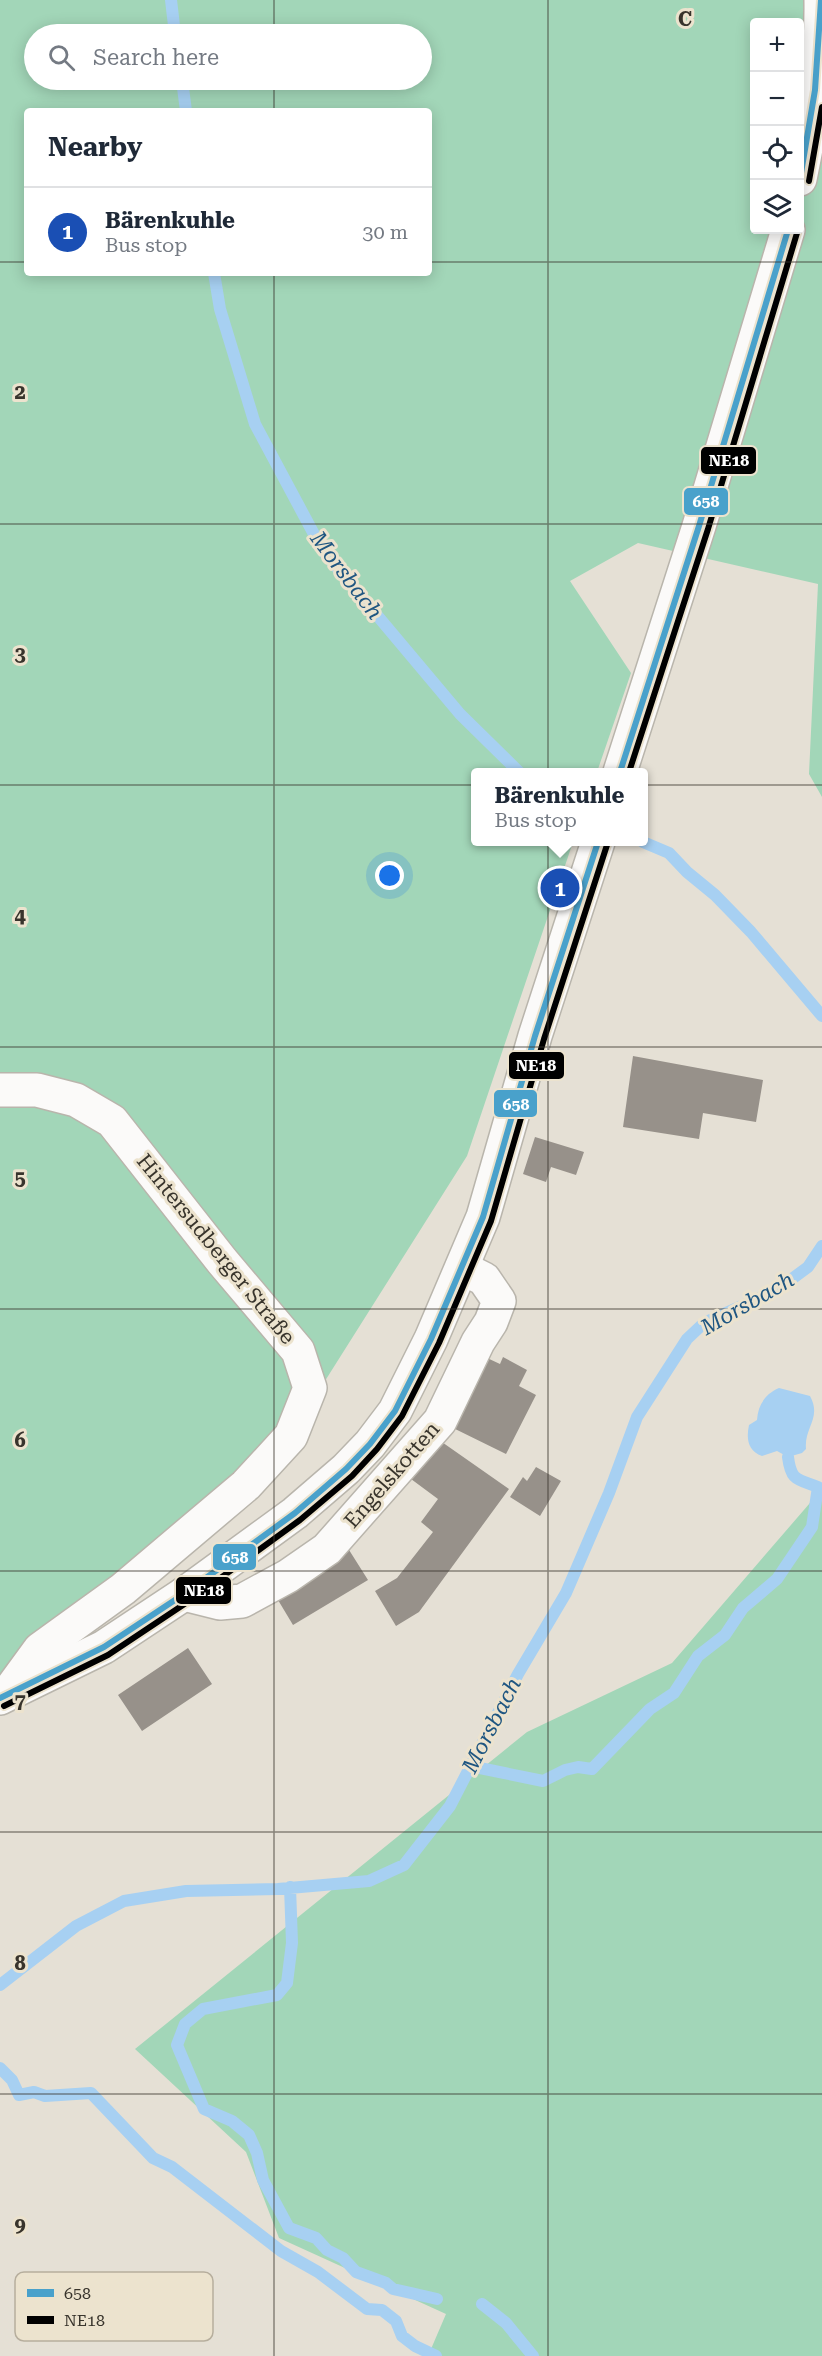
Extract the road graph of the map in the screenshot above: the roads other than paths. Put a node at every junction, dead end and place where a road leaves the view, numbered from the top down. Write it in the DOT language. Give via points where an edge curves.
graph roads {
  1 [pos="821,0"];
  2 [pos="804,158"];
  3 [pos="787,234"];
  4 [pos="621,768"];
  5 [pos="597,846"];
  6 [pos="0,1090"];
  7 [pos="462,1268"];
  8 [pos="184,1594"];
  9 [pos="4,1696"];
  1 -- 2 [label="main road" via="819,55"];
  3 -- 4 [label="main road"];
  5 -- 7 [label="main road" via="535,1035 483,1217"];
  6 -- 9 [label="main road, Hintersudberger Straße" via="37,1090 76,1100 112,1121 298,1350 310,1388 291,1436 246,1485 123,1589 40,1649"];
  7 -- 8 [label="main road" via="400,1401 370,1444 295,1513"];
  7 -- 8 [label="main road, Engelskotten" via="483,1279 499,1301 440,1421 327,1549 288,1576 242,1601 220,1603"];
  8 -- 9 [label="main road" via="105,1647"];
}
